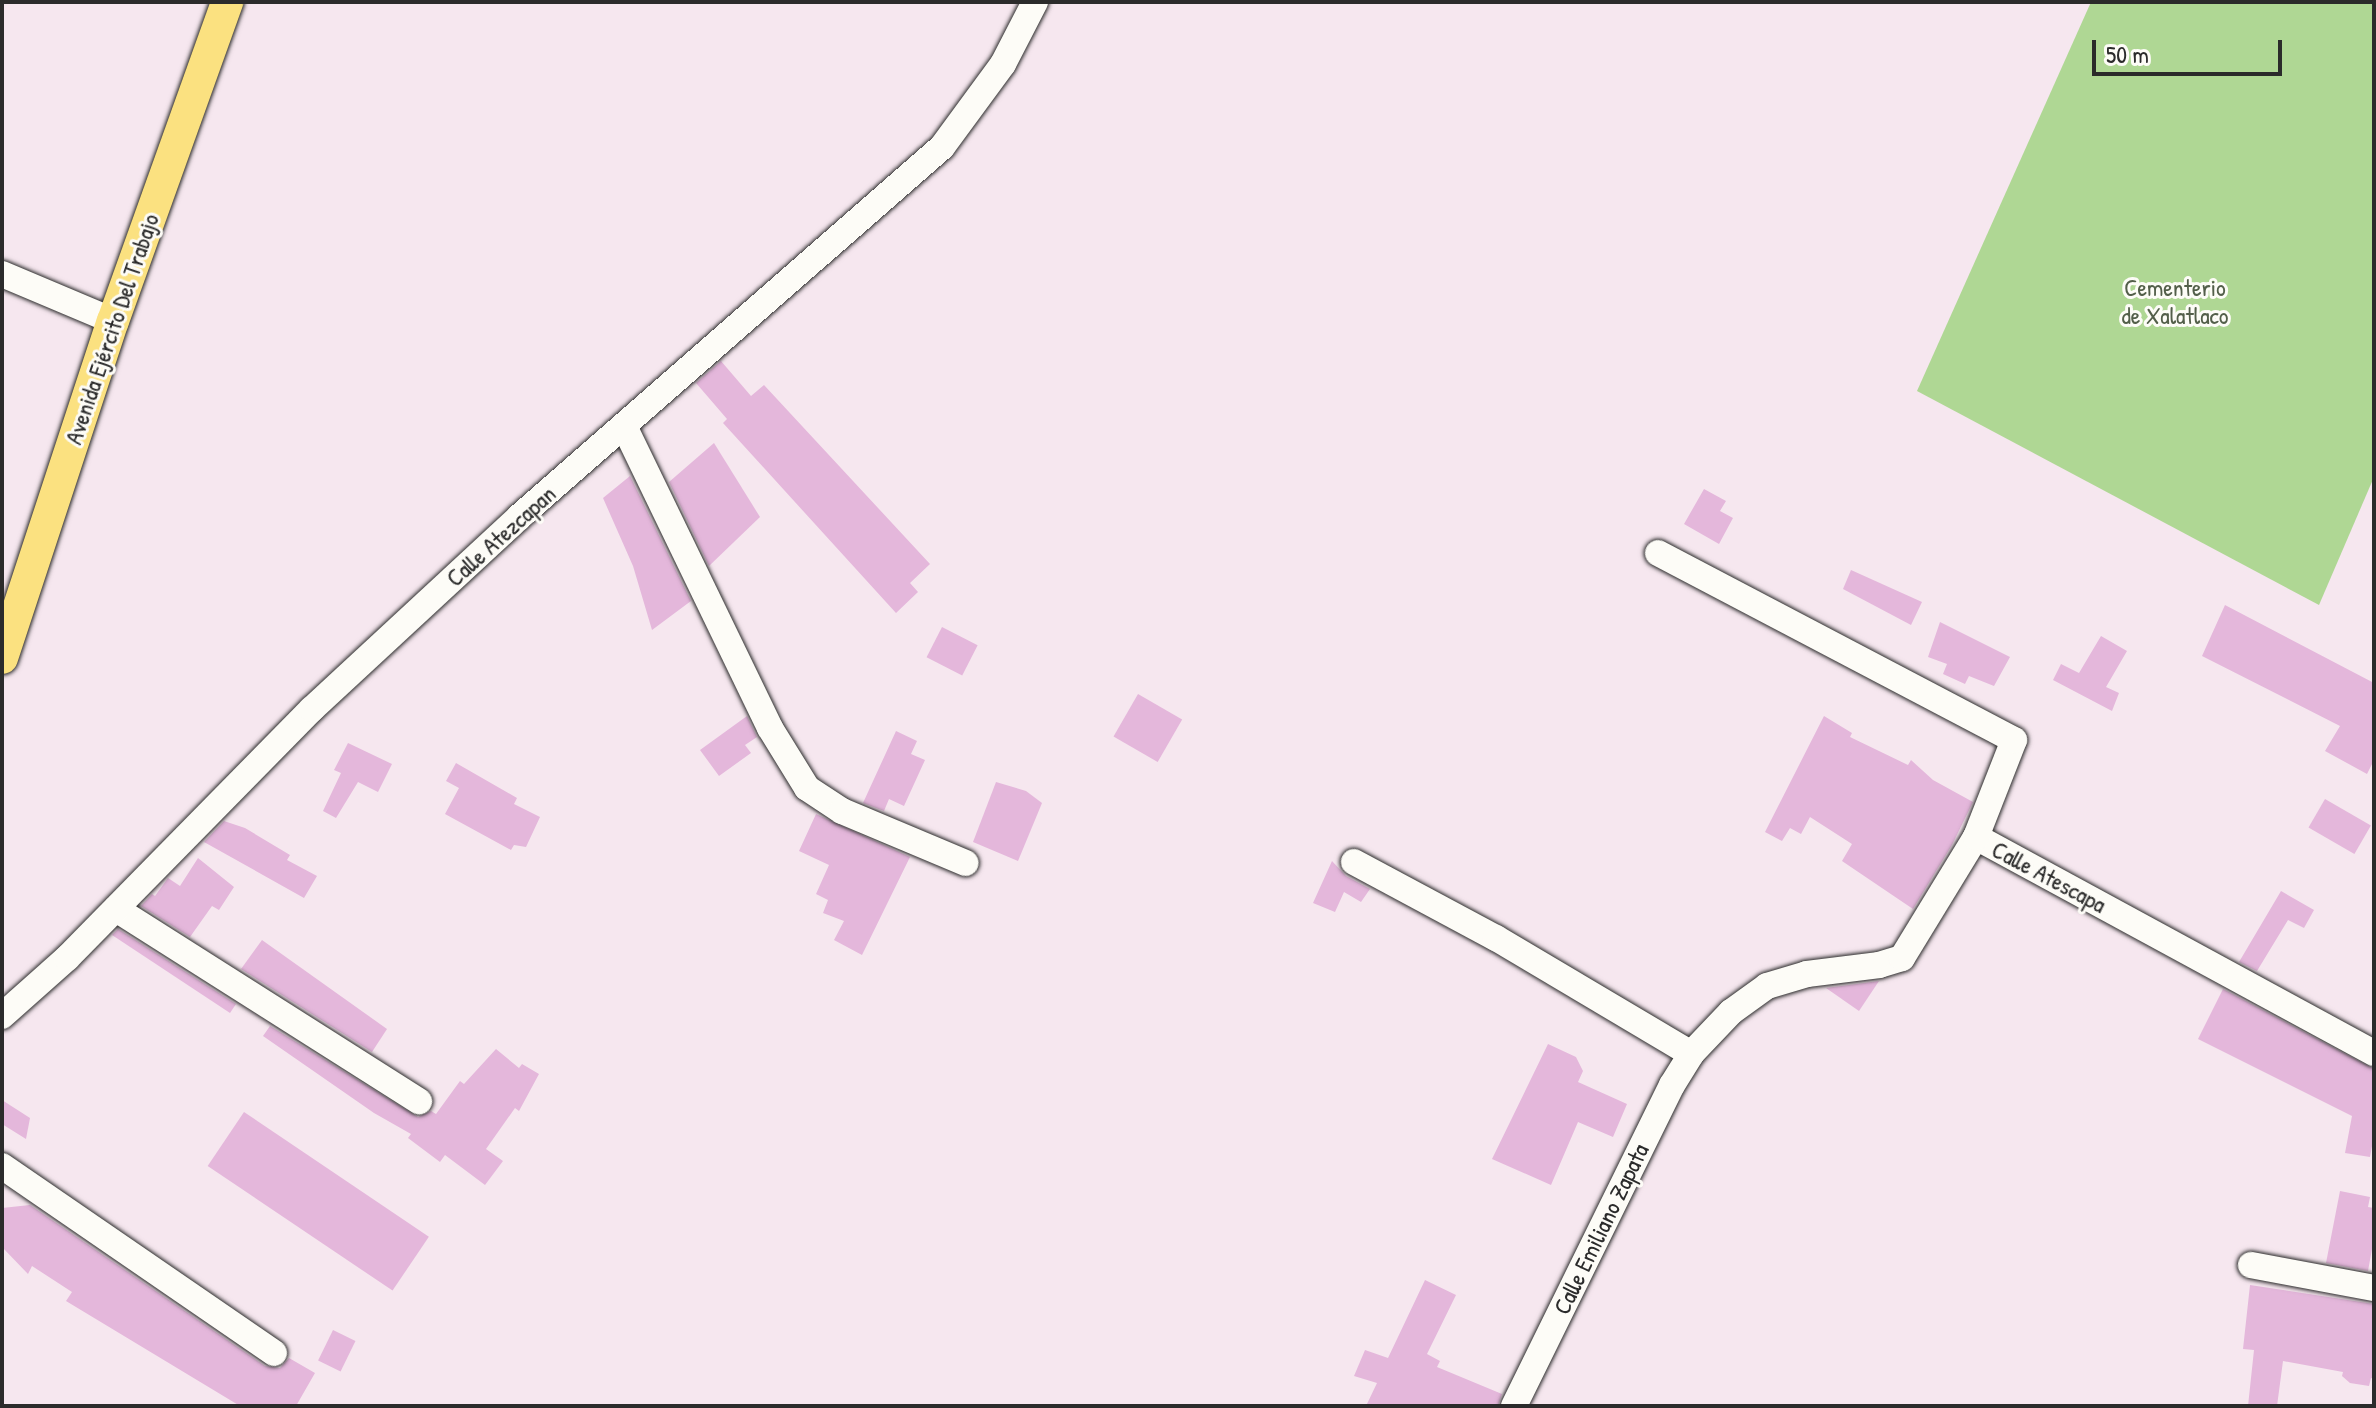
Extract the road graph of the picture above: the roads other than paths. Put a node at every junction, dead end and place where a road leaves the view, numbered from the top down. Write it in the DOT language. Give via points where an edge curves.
graph roads {
  1 [pos="227,2"];
  2 [pos="1035,2"];
  3 [pos="2,274"];
  4 [pos="113,321"];
  5 [pos="625,428"];
  6 [pos="1658,553"];
  7 [pos="2,658"];
  8 [pos="1976,837"];
  9 [pos="1354,862"];
  10 [pos="966,863"];
  11 [pos="116,909"];
  12 [pos="2,1016"];
  13 [pos="2374,1053"];
  14 [pos="1691,1054"];
  15 [pos="419,1101"];
  16 [pos="2,1166"];
  17 [pos="2251,1265"];
  18 [pos="2374,1288"];
  19 [pos="274,1353"];
  20 [pos="1514,1406"];
  1 -- 4 [label="main road, Avenida Ejército Del Trabajo"];
  2 -- 5 [label="street, Calle Atezcapan" via="1003,64 942,147"];
  3 -- 4 [label="street"];
  4 -- 7 [label="main road, Avenida Ejército Del Trabajo"];
  5 -- 10 [label="street" via="770,728 807,788 842,811"];
  5 -- 11 [label="street, Calle Atezcapan" via="519,517 312,709"];
  6 -- 8 [label="street" via="2014,740"];
  8 -- 13 [label="street, Calle Atescapa"];
  8 -- 14 [label="street, Calle Atescapa" via="1902,958 1767,986 1731,1012"];
  9 -- 14 [label="street" via="1496,938"];
  11 -- 12 [label="street, Calle Atezcapan"];
  11 -- 15 [label="street"];
  14 -- 20 [label="street, Calle Emiliano Zapata"];
  16 -- 19 [label="street"];
  17 -- 18 [label="street"];
}
